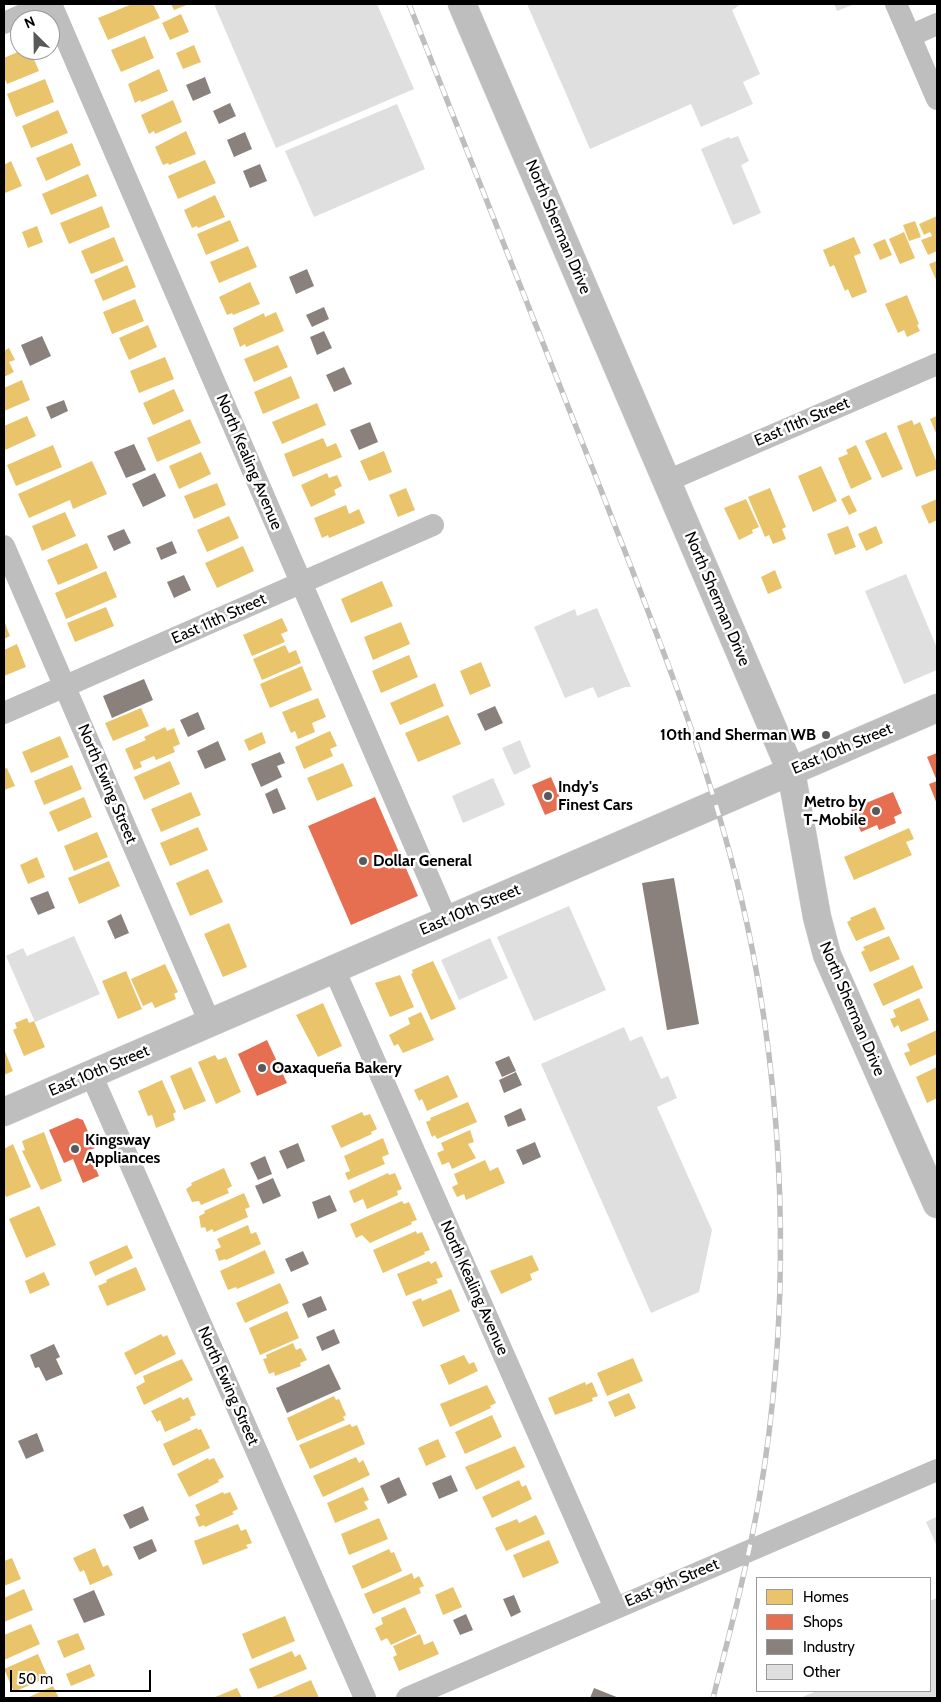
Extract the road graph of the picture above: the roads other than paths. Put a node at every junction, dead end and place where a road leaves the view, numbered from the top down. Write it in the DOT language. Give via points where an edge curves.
graph roads {
  1 [pos="50,4"];
  2 [pos="462,4"];
  3 [pos="896,4"];
  4 [pos="4,23"];
  5 [pos="937,24"];
  6 [pos="910,36"];
  7 [pos="937,99"];
  8 [pos="937,364"];
  9 [pos="666,481"];
  10 [pos="433,526"];
  11 [pos="4,546"];
  12 [pos="302,583"];
  13 [pos="64,686"];
  14 [pos="937,708"];
  15 [pos="4,713"];
  16 [pos="792,771"];
  17 [pos="447,920"];
  18 [pos="334,969"];
  19 [pos="210,1023"];
  20 [pos="91,1074"];
  21 [pos="4,1112"];
  22 [pos="937,1204"];
  23 [pos="937,1470"];
  24 [pos="615,1608"];
  25 [pos="365,1698"];
  26 [pos="407,1698"];
  1 -- 4 [label="street"];
  1 -- 12 [label="street, North Kealing Avenue"];
  2 -- 9 [label="main road, North Sherman Drive"];
  3 -- 6 [label="street"];
  5 -- 6 [label="street"];
  6 -- 7 [label="street"];
  8 -- 9 [label="street, East 11th Street"];
  9 -- 16 [label="main road, North Sherman Drive"];
  10 -- 12 [label="street, East 11th Street"];
  11 -- 13 [label="street, North Ewing Street"];
  12 -- 13 [label="street, East 11th Street"];
  12 -- 17 [label="street, North Kealing Avenue"];
  13 -- 15 [label="street, East 11th Street"];
  13 -- 19 [label="street, North Ewing Street"];
  14 -- 16 [label="main road, East 10th Street"];
  16 -- 17 [label="main road, East 10th Street"];
  16 -- 22 [label="main road, North Sherman Drive" via="826,955"];
  17 -- 18 [label="main road, East 10th Street"];
  18 -- 19 [label="main road, East 10th Street"];
  18 -- 24 [label="street, North Kealing Avenue"];
  19 -- 20 [label="main road, East 10th Street"];
  20 -- 21 [label="main road, East 10th Street"];
  20 -- 25 [label="street, North Ewing Street"];
  23 -- 24 [label="street, East 9th Street"];
  24 -- 26 [label="street, East 9th Street"];
}
